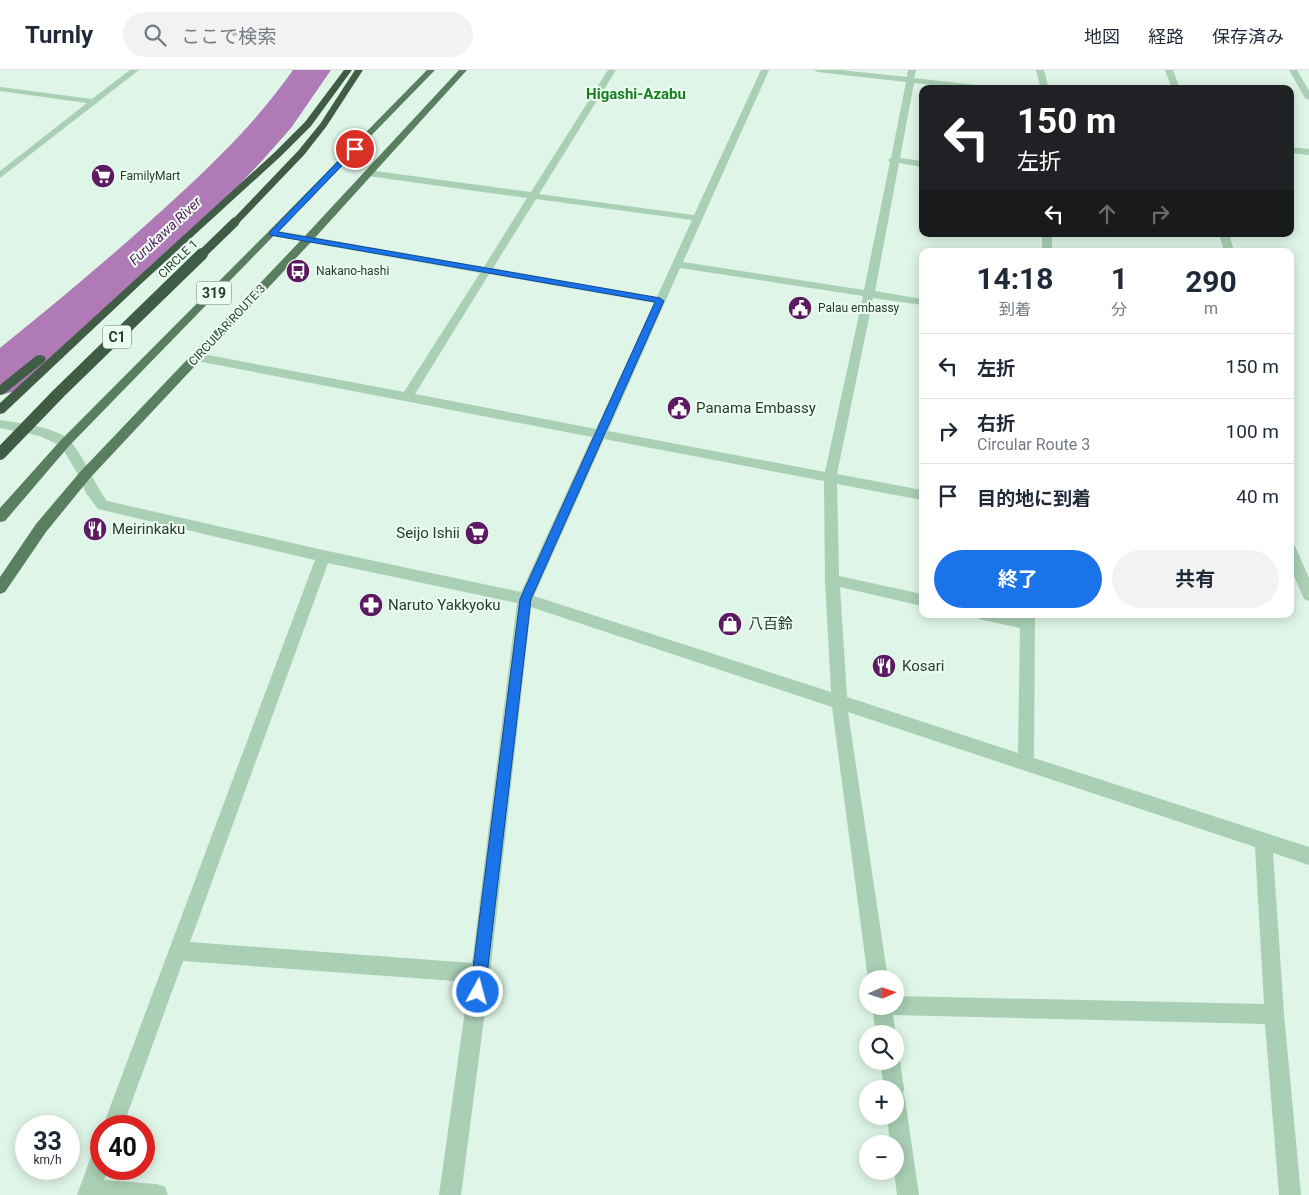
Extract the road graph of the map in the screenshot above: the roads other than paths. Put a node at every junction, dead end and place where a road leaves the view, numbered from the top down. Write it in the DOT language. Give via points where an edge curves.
graph roads {
  1 [pos="135,70"];
  2 [pos="348,70"];
  3 [pos="359,70"];
  4 [pos="431,70"];
  5 [pos="463,70"];
  6 [pos="612,70"];
  7 [pos="765,70"];
  8 [pos="818,70"];
  9 [pos="1040,70"];
  10 [pos="1169,70"];
  11 [pos="1293,70"];
  12 [pos="912,75"];
  13 [pos="971,85"];
  14 [pos="1044,85"];
  15 [pos="1175,85"];
  16 [pos="0,89"];
  17 [pos="337,95"];
  18 [pos="1309,98"];
  19 [pos="94,102"];
  20 [pos="1294,150"];
  21 [pos="1309,152"];
  22 [pos="0,160"];
  23 [pos="893,160"];
  24 [pos="17,162"];
  25 [pos="919,164"];
  26 [pos="368,173"];
  27 [pos="0,175"];
  28 [pos="534,195"];
  29 [pos="697,218"];
  30 [pos="273,233"];
  31 [pos="308,239"];
  32 [pos="676,264"];
  33 [pos="487,270"];
  34 [pos="139,280"];
  35 [pos="869,293"];
  36 [pos="660,301"];
  37 [pos="919,301"];
  38 [pos="197,357"];
  39 [pos="0,392"];
  40 [pos="408,396"];
  41 [pos="0,410"];
  42 [pos="0,424"];
  43 [pos="600,435"];
  44 [pos="65,443"];
  45 [pos="0,454"];
  46 [pos="85,475"];
  47 [pos="830,477"];
  48 [pos="919,494"];
  49 [pos="0,518"];
  50 [pos="323,556"];
  51 [pos="1294,560"];
  52 [pos="1299,573"];
  53 [pos="832,580"];
  54 [pos="0,588"];
  55 [pos="1309,594"];
  56 [pos="525,599"];
  57 [pos="919,599"];
  58 [pos="1028,619"];
  59 [pos="839,702"];
  60 [pos="1026,764"];
  61 [pos="1263,841"];
  62 [pos="1309,856"];
  63 [pos="178,951"];
  64 [pos="877,970"];
  65 [pos="480,973"];
  66 [pos="904,1006"];
  67 [pos="1274,1014"];
  68 [pos="117,1115"];
  69 [pos="899,1125"];
  70 [pos="93,1180"];
  71 [pos="89,1192"];
  72 [pos="158,1195"];
  73 [pos="450,1195"];
  74 [pos="908,1195"];
  75 [pos="1290,1195"];
  1 -- 19 [label="street"];
  2 -- 17 [label="highway, CIRCLE 1 / C1"];
  3 -- 17 [label="highway, CIRCLE 1 / C1"];
  4 -- 30 [label="main road, 319" via="414,93"];
  5 -- 26 [label="main road, CIRCULAR ROUTE 3 / 319" via="434,97"];
  6 -- 28 [label="street"];
  7 -- 29 [label="street"];
  8 -- 12 [label="street"];
  9 -- 14 [label="street"];
  10 -- 15 [label="street"];
  11 -- 18 [label="street"];
  12 -- 13 [label="street"];
  12 -- 23 [label="street"];
  16 -- 19 [label="street"];
  17 -- 34 [label="highway, CIRCLE 1 / C1" via="278,154"];
  17 -- 45 [label="highway, CIRCLE 1 / C1, bridge" via="312,139 273,184"];
  19 -- 24 [label="street"];
  20 -- 21 [label="street"];
  22 -- 24 [label="street"];
  23 -- 25 [label="street"];
  23 -- 35 [label="street"];
  24 -- 27 [label="street"];
  26 -- 28 [label="street"];
  26 -- 31 [label="main road, CIRCULAR ROUTE 3 / 319"];
  28 -- 29 [label="street"];
  28 -- 33 [label="street"];
  29 -- 32 [label="street"];
  30 -- 31 [label="street"];
  30 -- 44 [label="main road, 319"];
  31 -- 33 [label="street"];
  31 -- 38 [label="main road, CIRCULAR ROUTE 3 / 319"];
  32 -- 35 [label="street"];
  32 -- 36 [label="street"];
  33 -- 36 [label="street"];
  33 -- 40 [label="street"];
  34 -- 39 [label="highway"];
  34 -- 41 [label="highway, CIRCLE 1 / C1"];
  35 -- 37 [label="street"];
  35 -- 47 [label="street"];
  36 -- 43 [label="street"];
  38 -- 40 [label="street"];
  38 -- 46 [label="main road, CIRCULAR ROUTE 3 / 319"];
  40 -- 43 [label="street"];
  42 -- 44 [label="street" via="35,431"];
  43 -- 47 [label="street"];
  43 -- 56 [label="street"];
  44 -- 46 [label="street"];
  44 -- 49 [label="main road, 319"];
  46 -- 50 [label="street" via="91,490 104,505"];
  46 -- 54 [label="main road, CIRCULAR ROUTE 3 / 319" via="41,528"];
  47 -- 48 [label="street"];
  47 -- 53 [label="street"];
  50 -- 56 [label="street"];
  50 -- 63 [label="street"];
  51 -- 52 [label="street"];
  52 -- 55 [label="street"];
  53 -- 57 [label="street"];
  53 -- 59 [label="street"];
  56 -- 59 [label="street"];
  56 -- 65 [label="street"];
  58 -- 60 [label="street"];
  59 -- 60 [label="street"];
  59 -- 64 [label="street"];
  60 -- 61 [label="street"];
  61 -- 62 [label="street"];
  61 -- 67 [label="street"];
  63 -- 65 [label="street"];
  63 -- 68 [label="street"];
  65 -- 73 [label="street"];
  66 -- 67 [label="street"];
  67 -- 75 [label="street"];
  69 -- 74 [label="street"];
  70 -- 71 [label="street"];
  71 -- 72 [label="street"];
}
